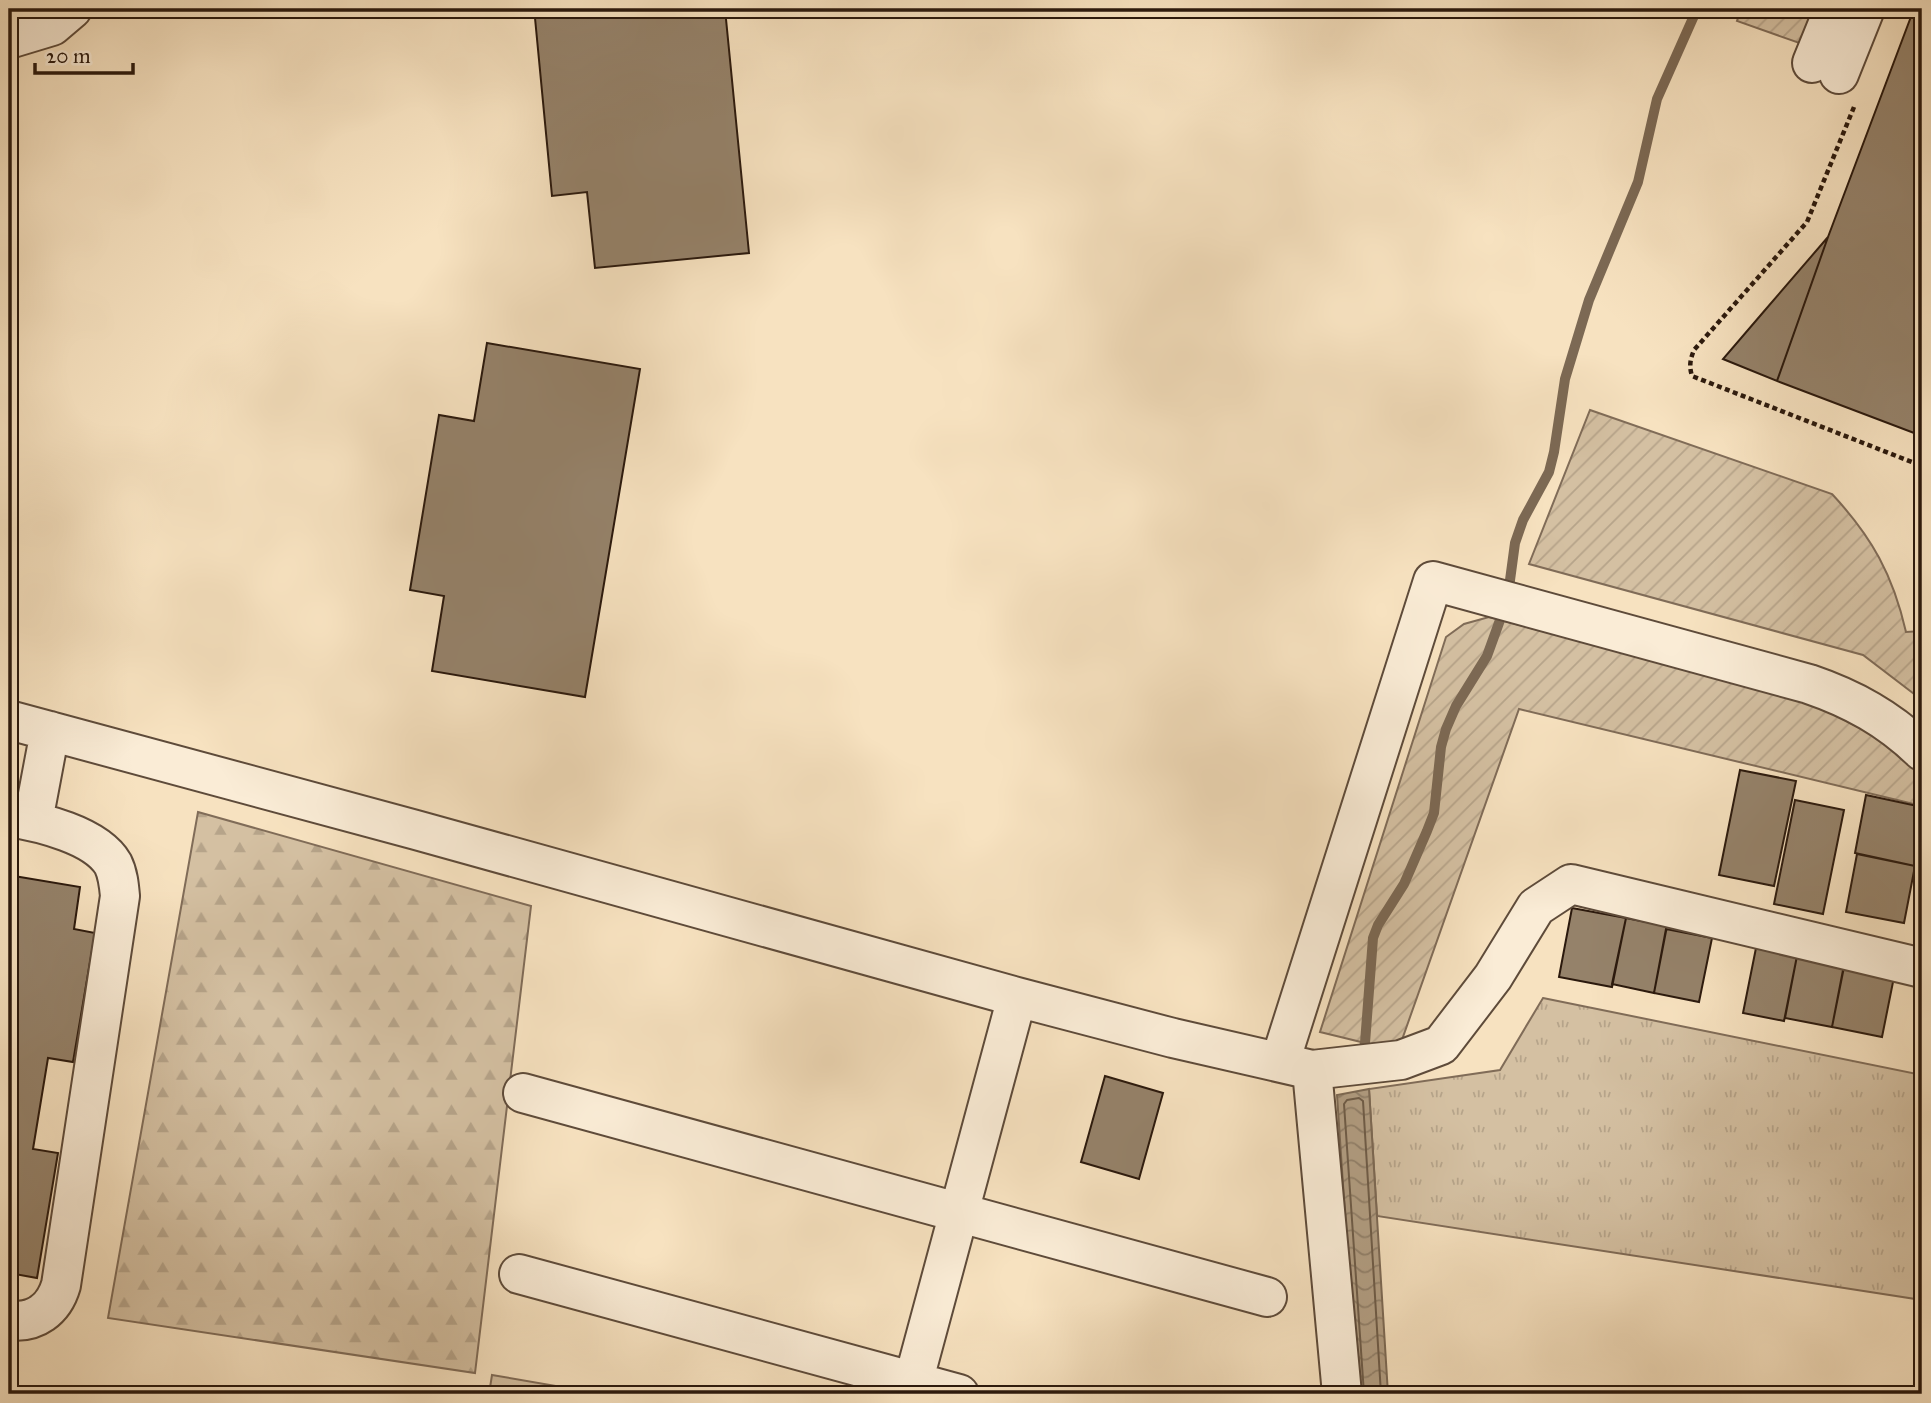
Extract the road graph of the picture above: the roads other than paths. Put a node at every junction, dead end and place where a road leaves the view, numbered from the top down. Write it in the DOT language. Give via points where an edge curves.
graph roads {
  1 [pos="72,9"];
  2 [pos="1834,9"];
  3 [pos="1865,9"];
  4 [pos="9,39"];
  5 [pos="9,720"];
  6 [pos="51,731"];
  7 [pos="1922,751"];
  8 [pos="21,819"];
  9 [pos="1922,968"];
  10 [pos="1017,997"];
  11 [pos="1323,1065"];
  12 [pos="523,1093"];
  13 [pos="960,1213"];
  14 [pos="519,1274"];
  15 [pos="1267,1297"];
  16 [pos="9,1320"];
  17 [pos="912,1388"];
  18 [pos="959,1394"];
  19 [pos="1342,1394"];
  1 -- 4 [label="street" via="52,26"];
  2 -- 3 [label="street" via="1836,78"];
  5 -- 6 [label="street"];
  6 -- 8 [label="street"];
  6 -- 10 [label="street"];
  7 -- 11 [label="street" via="1888,722 1810,684 1433,581"];
  8 -- 16 [label="street" via="66,832 102,852 118,877 120,896 61,1284 56,1300 38,1316"];
  9 -- 11 [label="street" via="1571,884 1536,907 1493,976 1441,1045 1401,1060"];
  10 -- 11 [label="street" via="1173,1038"];
  10 -- 13 [label="street"];
  11 -- 19 [label="street"];
  12 -- 13 [label="street"];
  13 -- 15 [label="street"];
  13 -- 17 [label="street"];
  14 -- 17 [label="street"];
  17 -- 18 [label="street"];
}
